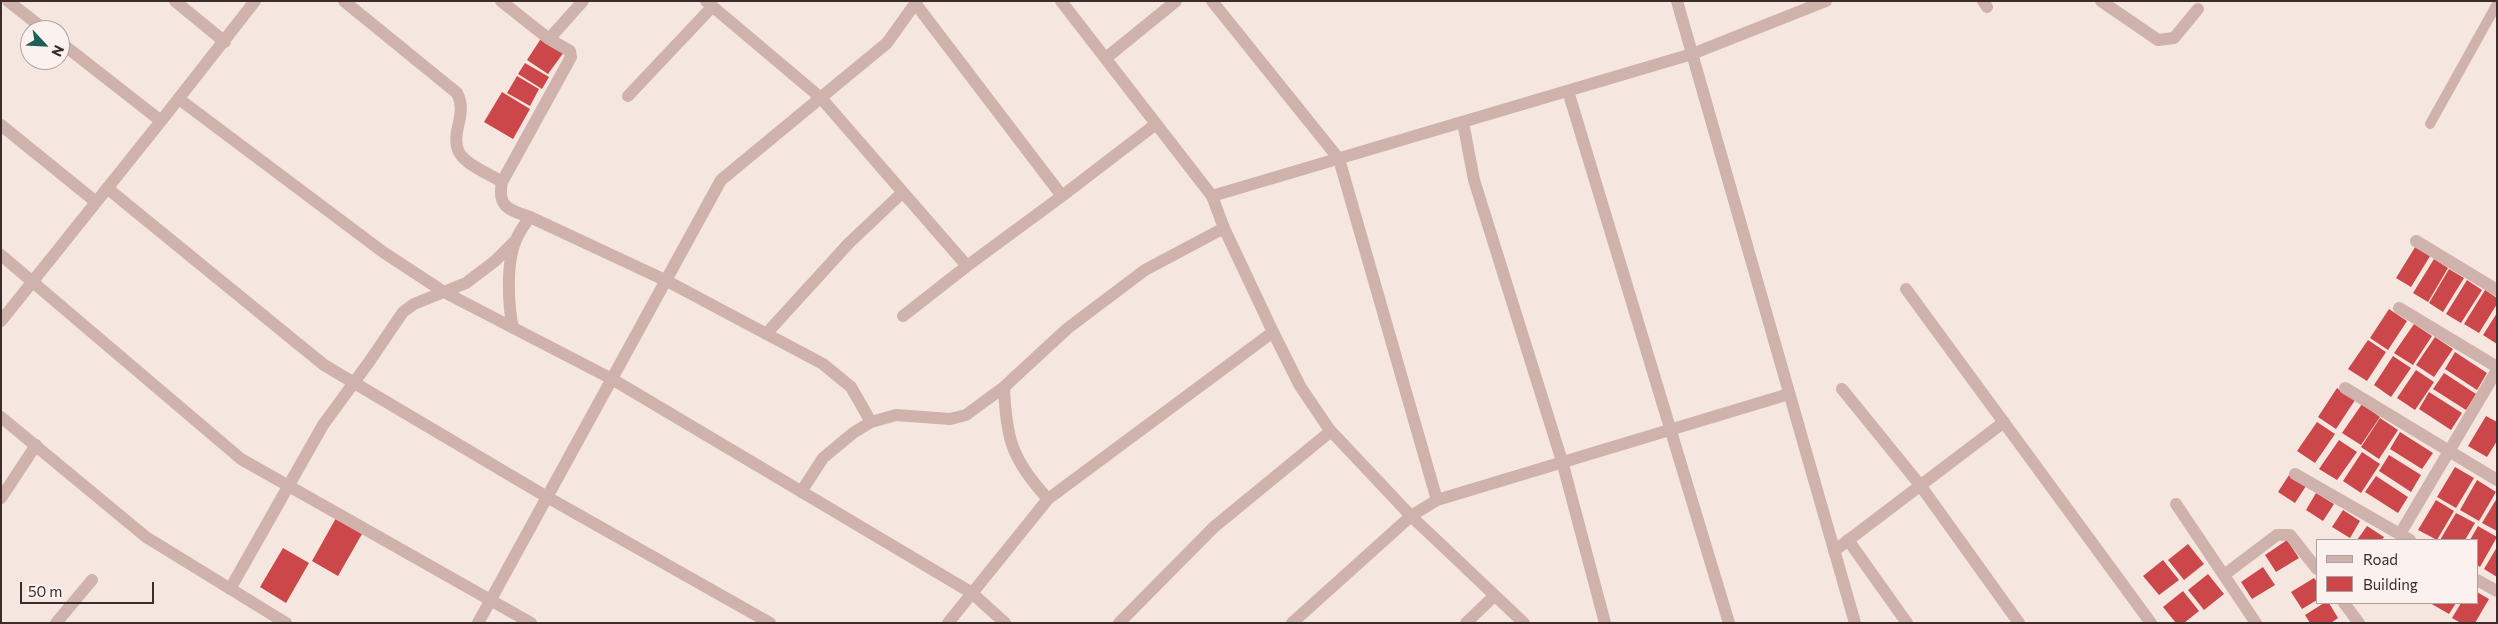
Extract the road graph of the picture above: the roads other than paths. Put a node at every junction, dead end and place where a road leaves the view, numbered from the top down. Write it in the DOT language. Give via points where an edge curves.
graph roads {
  1 [pos="8,1"];
  2 [pos="175,1"];
  3 [pos="255,1"];
  4 [pos="344,1"];
  5 [pos="501,1"];
  6 [pos="583,1"];
  7 [pos="1060,1"];
  8 [pos="1176,1"];
  9 [pos="1212,1"];
  10 [pos="1677,1"];
  11 [pos="1826,1"];
  12 [pos="2101,1"];
  13 [pos="916,2"];
  14 [pos="709,4"];
  15 [pos="2497,4"];
  16 [pos="23,6"];
  17 [pos="2198,9"];
  18 [pos="36,20"];
  19 [pos="549,38"];
  20 [pos="225,42"];
  21 [pos="70,50"];
  22 [pos="1692,54"];
  23 [pos="1106,58"];
  24 [pos="1568,91"];
  25 [pos="628,96"];
  26 [pos="179,98"];
  27 [pos="821,98"];
  28 [pos="161,121"];
  29 [pos="1463,122"];
  30 [pos="1156,124"];
  31 [pos="2430,124"];
  32 [pos="1,125"];
  33 [pos="1338,159"];
  34 [pos="502,182"];
  35 [pos="107,188"];
  36 [pos="903,192"];
  37 [pos="1062,196"];
  38 [pos="1212,196"];
  39 [pos="96,202"];
  40 [pos="530,217"];
  41 [pos="1224,228"];
  42 [pos="516,240"];
  43 [pos="2416,241"];
  44 [pos="1,255"];
  45 [pos="967,266"];
  46 [pos="34,280"];
  47 [pos="667,281"];
  48 [pos="1906,289"];
  49 [pos="2497,290"];
  50 [pos="444,292"];
  51 [pos="2399,308"];
  52 [pos="903,316"];
  53 [pos="1,321"];
  54 [pos="514,328"];
  55 [pos="1273,332"];
  56 [pos="766,334"];
  57 [pos="2497,368"];
  58 [pos="612,379"];
  59 [pos="354,383"];
  60 [pos="1004,388"];
  61 [pos="2345,388"];
  62 [pos="1842,389"];
  63 [pos="1790,394"];
  64 [pos="1,417"];
  65 [pos="871,422"];
  66 [pos="2004,422"];
  67 [pos="1671,430"];
  68 [pos="1331,431"];
  69 [pos="36,445"];
  70 [pos="2449,450"];
  71 [pos="1562,461"];
  72 [pos="2295,474"];
  73 [pos="2497,480"];
  74 [pos="1920,485"];
  75 [pos="289,486"];
  76 [pos="802,492"];
  77 [pos="547,497"];
  78 [pos="1,498"];
  79 [pos="1048,499"];
  80 [pos="1437,500"];
  81 [pos="2176,504"];
  82 [pos="1411,516"];
  83 [pos="2405,537"];
  84 [pos="1848,540"];
  85 [pos="1834,551"];
  86 [pos="2316,568"];
  87 [pos="2224,575"];
  88 [pos="92,580"];
  89 [pos="2478,581"];
  90 [pos="230,589"];
  91 [pos="2497,591"];
  92 [pos="972,593"];
  93 [pos="1494,596"];
  94 [pos="490,600"];
  95 [pos="2345,604"];
  96 [pos="56,623"];
  97 [pos="286,623"];
  98 [pos="478,623"];
  99 [pos="531,623"];
  100 [pos="770,623"];
  101 [pos="948,623"];
  102 [pos="1005,623"];
  103 [pos="1118,623"];
  104 [pos="1292,623"];
  105 [pos="1466,623"];
  106 [pos="1524,623"];
  107 [pos="1605,623"];
  108 [pos="1729,623"];
  109 [pos="1855,623"];
  110 [pos="1907,623"];
  111 [pos="2019,623"];
  112 [pos="2151,623"];
  113 [pos="2256,623"];
  114 [pos="2359,623"];
  1 -- 16 [label="street"];
  2 -- 20 [label="street"];
  3 -- 20 [label="street"];
  4 -- 34 [label="street" via="457,93 462,103 458,151 467,161"];
  5 -- 19 [label="street"];
  6 -- 19 [label="street"];
  7 -- 23 [label="street"];
  8 -- 23 [label="street"];
  9 -- 33 [label="street"];
  10 -- 22 [label="street"];
  11 -- 22 [label="street"];
  12 -- 17 [label="street" via="2158,40 2174,38"];
  13 -- 27 [label="street" via="887,43"];
  13 -- 37 [label="street"];
  14 -- 25 [label="street"];
  14 -- 27 [label="street"];
  15 -- 31 [label="lane"];
  16 -- 18 [label="street"];
  19 -- 34 [label="street" via="570,51 571,57"];
  20 -- 26 [label="street"];
  21 -- 28 [label="street"];
  22 -- 24 [label="street"];
  22 -- 63 [label="street"];
  23 -- 30 [label="street"];
  24 -- 29 [label="street"];
  24 -- 67 [label="street"];
  26 -- 28 [label="street"];
  26 -- 50 [label="street" via="383,252"];
  27 -- 36 [label="street"];
  27 -- 47 [label="street" via="721,180"];
  28 -- 35 [label="street"];
  29 -- 33 [label="street"];
  29 -- 71 [label="street" via="1474,180"];
  30 -- 37 [label="street"];
  30 -- 38 [label="street"];
  32 -- 39 [label="street"];
  33 -- 38 [label="street"];
  33 -- 80 [label="street"];
  34 -- 40 [label="street" via="502,202 510,210"];
  35 -- 39 [label="street"];
  35 -- 59 [label="street" via="324,365"];
  36 -- 45 [label="street"];
  36 -- 56 [label="street" via="849,243"];
  37 -- 45 [label="street"];
  38 -- 41 [label="street"];
  39 -- 46 [label="street"];
  40 -- 42 [label="street"];
  40 -- 47 [label="street"];
  41 -- 55 [label="street"];
  41 -- 60 [label="street" via="1145,270 1068,328"];
  42 -- 50 [label="street" via="466,284"];
  42 -- 54 [label="street" via="511,261 509,309"];
  43 -- 49 [label="street"];
  44 -- 46 [label="street"];
  45 -- 52 [label="street"];
  46 -- 53 [label="street"];
  46 -- 75 [label="street" via="241,458"];
  47 -- 56 [label="street"];
  47 -- 58 [label="street"];
  48 -- 66 [label="street"];
  50 -- 54 [label="street"];
  50 -- 59 [label="street" via="403,312"];
  51 -- 57 [label="street"];
  54 -- 58 [label="street"];
  55 -- 68 [label="street" via="1300,386"];
  55 -- 79 [label="street"];
  56 -- 65 [label="street" via="823,364 851,387"];
  57 -- 70 [label="street"];
  58 -- 76 [label="street"];
  58 -- 77 [label="street"];
  59 -- 75 [label="street" via="323,425"];
  59 -- 77 [label="street"];
  60 -- 65 [label="street" via="966,415 950,419 896,415"];
  60 -- 79 [label="street" via="1010,444 1028,477"];
  61 -- 70 [label="street"];
  62 -- 74 [label="street"];
  63 -- 67 [label="street"];
  63 -- 85 [label="street"];
  64 -- 69 [label="street"];
  65 -- 76 [label="street" via="822,458"];
  66 -- 74 [label="street"];
  66 -- 112 [label="street"];
  67 -- 71 [label="street"];
  67 -- 108 [label="street"];
  68 -- 82 [label="street"];
  68 -- 103 [label="street" via="1214,527"];
  69 -- 78 [label="street"];
  69 -- 90 [label="street" via="146,537"];
  70 -- 73 [label="street"];
  70 -- 83 [label="street"];
  71 -- 80 [label="street"];
  71 -- 107 [label="street"];
  72 -- 83 [label="street"];
  74 -- 84 [label="street"];
  74 -- 111 [label="street"];
  75 -- 90 [label="street"];
  75 -- 94 [label="street"];
  76 -- 92 [label="street"];
  77 -- 94 [label="street"];
  77 -- 100 [label="street"];
  79 -- 92 [label="street"];
  80 -- 82 [label="street"];
  81 -- 87 [label="street"];
  82 -- 93 [label="street"];
  82 -- 104 [label="street"];
  84 -- 85 [label="street"];
  84 -- 110 [label="street"];
  85 -- 109 [label="street"];
  86 -- 87 [label="street" via="2290,535 2278,535"];
  87 -- 113 [label="street"];
  88 -- 96 [label="street"];
  89 -- 91 [label="street"];
  90 -- 97 [label="street"];
  92 -- 101 [label="street"];
  92 -- 102 [label="street"];
  93 -- 105 [label="street"];
  93 -- 106 [label="street"];
  94 -- 98 [label="street"];
  94 -- 99 [label="street"];
  95 -- 114 [label="street"];
}
